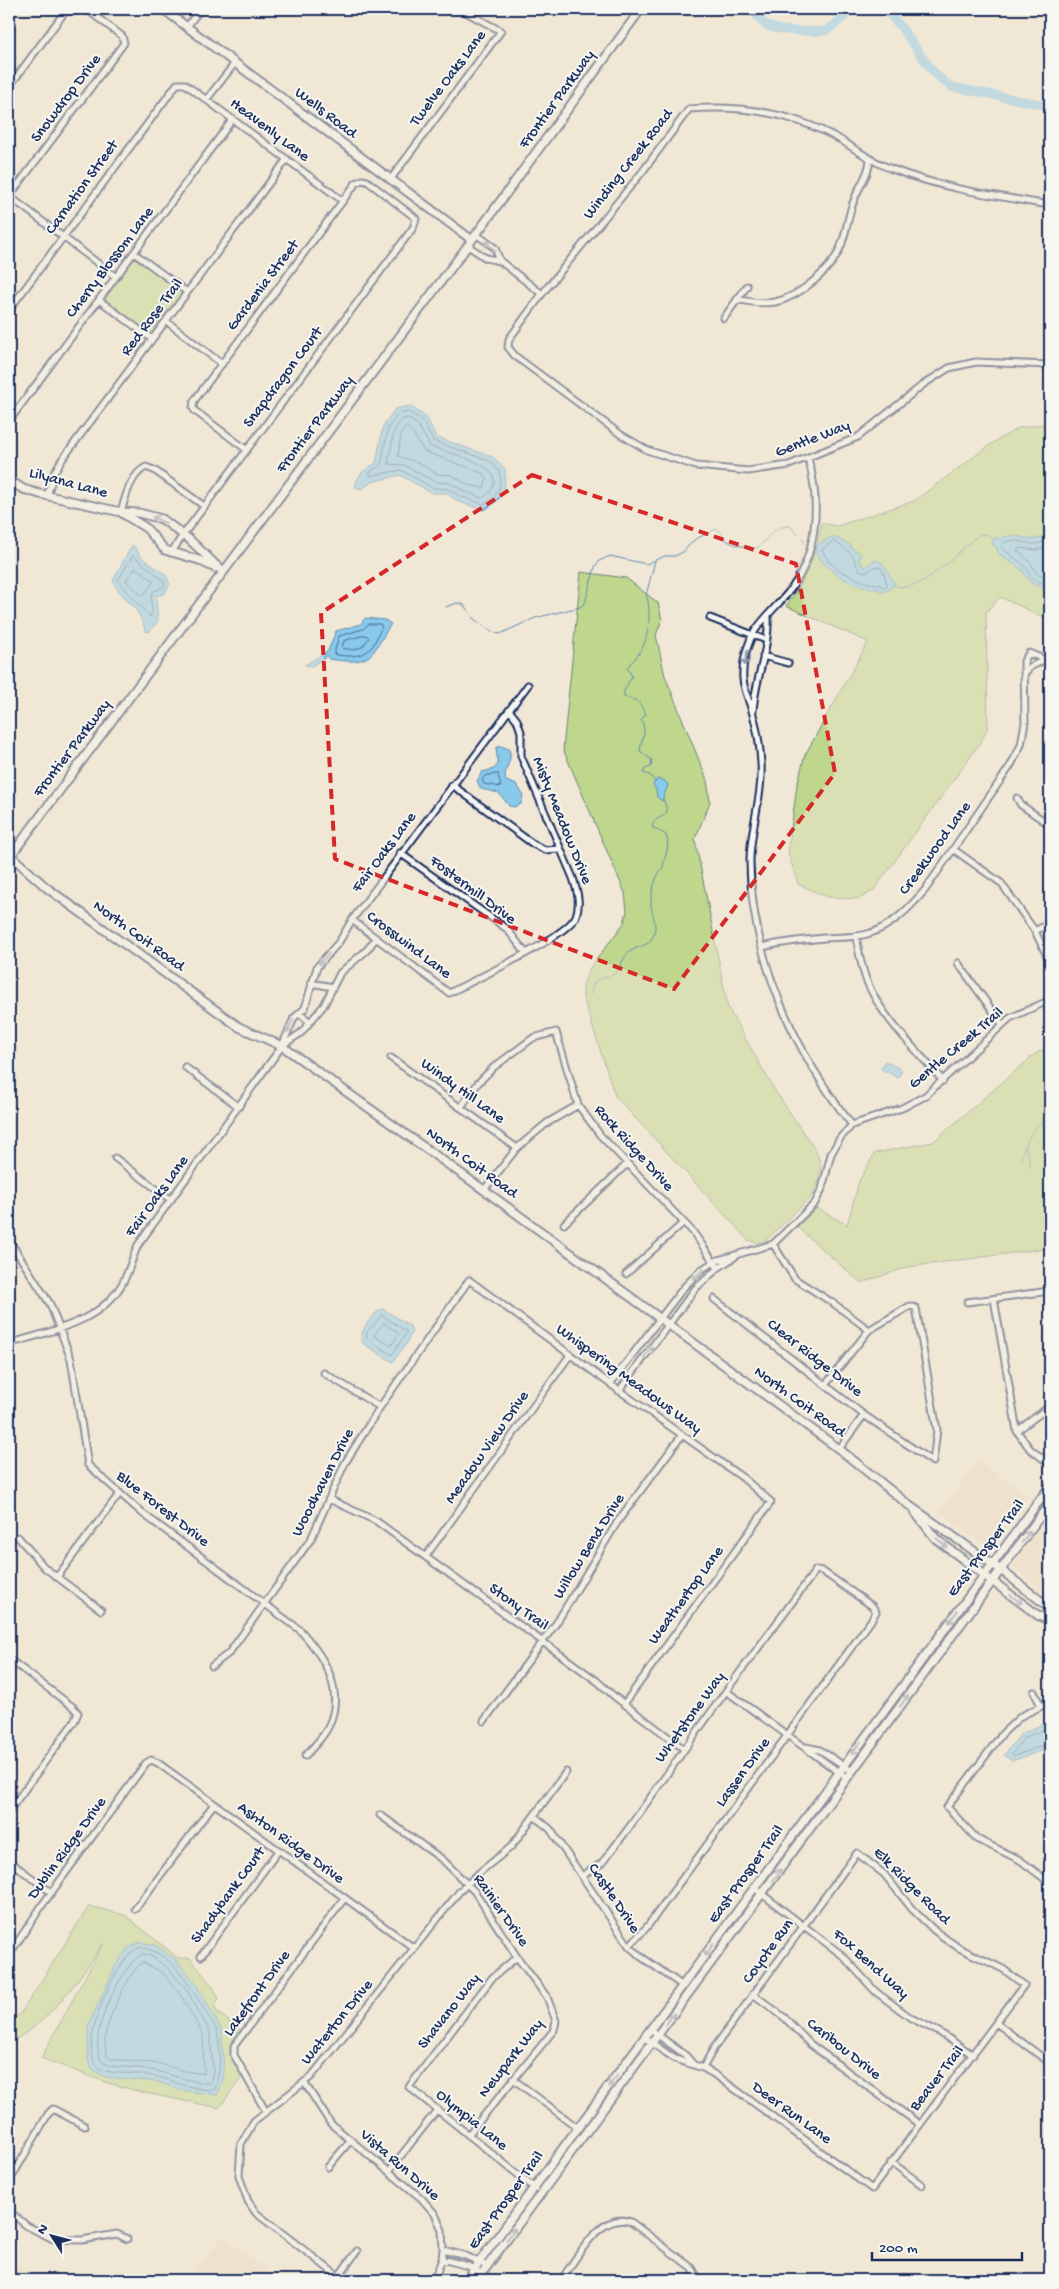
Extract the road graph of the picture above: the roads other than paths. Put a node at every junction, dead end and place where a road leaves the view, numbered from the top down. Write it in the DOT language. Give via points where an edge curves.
graph roads {
  1 [pos="67,9"];
  2 [pos="86,9"];
  3 [pos="163,9"];
  4 [pos="200,9"];
  5 [pos="460,9"];
  6 [pos="641,9"];
  7 [pos="187,27"];
  8 [pos="235,63"];
  9 [pos="180,83"];
  10 [pos="9,87"];
  11 [pos="207,99"];
  12 [pos="233,119"];
  13 [pos="287,160"];
  14 [pos="870,160"];
  15 [pos="390,180"];
  16 [pos="9,197"];
  17 [pos="342,201"];
  18 [pos="1050,204"];
  19 [pos="416,219"];
  20 [pos="63,236"];
  21 [pos="472,240"];
  22 [pos="134,253"];
  23 [pos="500,260"];
  24 [pos="116,277"];
  25 [pos="747,286"];
  26 [pos="187,292"];
  27 [pos="542,294"];
  28 [pos="99,300"];
  29 [pos="737,300"];
  30 [pos="9,310"];
  31 [pos="724,318"];
  32 [pos="166,321"];
  33 [pos="152,339"];
  34 [pos="508,347"];
  35 [pos="222,364"];
  36 [pos="1050,365"];
  37 [pos="9,421"];
  38 [pos="247,450"];
  39 [pos="808,458"];
  40 [pos="9,480"];
  41 [pos="47,496"];
  42 [pos="204,506"];
  43 [pos="121,512"];
  44 [pos="183,535"];
  45 [pos="172,552"];
  46 [pos="223,572"];
  47 [pos="768,616"];
  48 [pos="710,618"];
  49 [pos="751,636"];
  50 [pos="766,640"];
  51 [pos="763,656"];
  52 [pos="1047,661"];
  53 [pos="788,663"];
  54 [pos="1024,675"];
  55 [pos="528,685"];
  56 [pos="509,710"];
  57 [pos="753,713"];
  58 [pos="452,785"];
  59 [pos="1017,798"];
  60 [pos="1050,825"];
  61 [pos="559,848"];
  62 [pos="954,849"];
  63 [pos="400,853"];
  64 [pos="9,856"];
  65 [pos="352,920"];
  66 [pos="1050,923"];
  67 [pos="1035,931"];
  68 [pos="856,936"];
  69 [pos="376,938"];
  70 [pos="762,947"];
  71 [pos="525,952"];
  72 [pos="1050,962"];
  73 [pos="958,963"];
  74 [pos="311,983"];
  75 [pos="333,987"];
  76 [pos="450,993"];
  77 [pos="1050,1000"];
  78 [pos="299,1013"];
  79 [pos="310,1022"];
  80 [pos="1002,1024"];
  81 [pos="282,1046"];
  82 [pos="391,1058"];
  83 [pos="185,1067"];
  84 [pos="943,1081"];
  85 [pos="578,1105"];
  86 [pos="239,1107"];
  87 [pos="461,1107"];
  88 [pos="852,1124"];
  89 [pos="517,1148"];
  90 [pos="115,1158"];
  91 [pos="627,1164"];
  92 [pos="484,1190"];
  93 [pos="172,1200"];
  94 [pos="683,1222"];
  95 [pos="564,1224"];
  96 [pos="9,1240"];
  97 [pos="772,1244"];
  98 [pos="741,1253"];
  99 [pos="715,1260"];
  100 [pos="718,1268"];
  101 [pos="626,1274"];
  102 [pos="469,1280"];
  103 [pos="1050,1291"];
  104 [pos="714,1298"];
  105 [pos="994,1298"];
  106 [pos="966,1302"];
  107 [pos="659,1318"];
  108 [pos="668,1325"];
  109 [pos="60,1328"];
  110 [pos="869,1330"];
  111 [pos="9,1344"];
  112 [pos="570,1355"];
  113 [pos="324,1372"];
  114 [pos="610,1384"];
  115 [pos="826,1384"];
  116 [pos="619,1391"];
  117 [pos="1050,1406"];
  118 [pos="380,1407"];
  119 [pos="864,1415"];
  120 [pos="1017,1431"];
  121 [pos="682,1435"];
  122 [pos="838,1449"];
  123 [pos="1050,1464"];
  124 [pos="1050,1486"];
  125 [pos="120,1494"];
  126 [pos="328,1499"];
  127 [pos="771,1502"];
  128 [pos="1050,1503"];
  129 [pos="910,1506"];
  130 [pos="18,1537"];
  131 [pos="426,1556"];
  132 [pos="992,1564"];
  133 [pos="816,1570"];
  134 [pos="1001,1570"];
  135 [pos="984,1575"];
  136 [pos="57,1577"];
  137 [pos="992,1582"];
  138 [pos="265,1604"];
  139 [pos="1050,1608"];
  140 [pos="101,1610"];
  141 [pos="1050,1620"];
  142 [pos="543,1642"];
  143 [pos="11,1661"];
  144 [pos="212,1666"];
  145 [pos="9,1668"];
  146 [pos="726,1691"];
  147 [pos="1034,1692"];
  148 [pos="1050,1702"];
  149 [pos="624,1704"];
  150 [pos="1041,1706"];
  151 [pos="484,1721"];
  152 [pos="787,1736"];
  153 [pos="805,1747"];
  154 [pos="684,1749"];
  155 [pos="305,1756"];
  156 [pos="151,1760"];
  157 [pos="843,1766"];
  158 [pos="852,1771"];
  159 [pos="566,1772"];
  160 [pos="838,1772"];
  161 [pos="847,1778"];
  162 [pos="214,1804"];
  163 [pos="9,1811"];
  164 [pos="380,1815"];
  165 [pos="534,1816"];
  166 [pos="278,1851"];
  167 [pos="857,1853"];
  168 [pos="9,1862"];
  169 [pos="582,1876"];
  170 [pos="1050,1883"];
  171 [pos="467,1884"];
  172 [pos="754,1888"];
  173 [pos="51,1892"];
  174 [pos="763,1895"];
  175 [pos="344,1899"];
  176 [pos="135,1909"];
  177 [pos="804,1925"];
  178 [pos="629,1946"];
  179 [pos="414,1948"];
  180 [pos="9,1955"];
  181 [pos="201,1956"];
  182 [pos="517,1957"];
  183 [pos="1024,1985"];
  184 [pos="683,1986"];
  185 [pos="753,1994"];
  186 [pos="556,2021"];
  187 [pos="996,2023"];
  188 [pos="651,2030"];
  189 [pos="658,2035"];
  190 [pos="645,2038"];
  191 [pos="652,2044"];
  192 [pos="973,2055"];
  193 [pos="1050,2063"];
  194 [pos="693,2064"];
  195 [pos="702,2068"];
  196 [pos="513,2080"];
  197 [pos="304,2082"];
  198 [pos="409,2087"];
  199 [pos="265,2110"];
  200 [pos="438,2110"];
  201 [pos="919,2124"];
  202 [pos="85,2126"];
  203 [pos="578,2128"];
  204 [pos="468,2135"];
  205 [pos="350,2141"];
  206 [pos="891,2162"];
  207 [pos="328,2168"];
  208 [pos="388,2171"];
  209 [pos="9,2182"];
  210 [pos="922,2185"];
  211 [pos="534,2187"];
  212 [pos="872,2189"];
  213 [pos="541,2192"];
  214 [pos="9,2211"];
  215 [pos="127,2239"];
  216 [pos="443,2250"];
  217 [pos="358,2251"];
  218 [pos="442,2259"];
  219 [pos="479,2262"];
  220 [pos="487,2266"];
  221 [pos="474,2269"];
  222 [pos="482,2274"];
  223 [pos="340,2278"];
  224 [pos="434,2280"];
  225 [pos="466,2280"];
  226 [pos="477,2280"];
  227 [pos="561,2280"];
  228 [pos="699,2280"];
  1 -- 10 [label="street"];
  2 -- 16 [label="street, Snowdrop Drive" via="124,38 124,43"];
  3 -- 7 [label="street, Wells Road"];
  4 -- 7 [label="street"];
  5 -- 15 [label="street, Twelve Oaks Lane" via="501,31"];
  6 -- 21 [label="street, Frontier Parkway"];
  7 -- 8 [label="street, Wells Road"];
  8 -- 11 [label="street"];
  8 -- 15 [label="street, Wells Road"];
  9 -- 11 [label="street, Heavenly Lane"];
  9 -- 20 [label="street, Carnation Street" via="175,85"];
  11 -- 12 [label="street, Heavenly Lane"];
  12 -- 13 [label="street, Heavenly Lane"];
  12 -- 22 [label="street, Cherry Blossom Lane"];
  13 -- 17 [label="street, Heavenly Lane"];
  13 -- 26 [label="street, Red Rose Trail"];
  14 -- 18 [label="street, Winding Creek Road" via="922,180"];
  14 -- 27 [label="street, Winding Creek Road" via="838,139 782,116 757,110 689,108 643,171"];
  14 -- 29 [label="street" via="869,170 854,199 841,248 822,274 804,288 776,302"];
  15 -- 21 [label="street, Wells Road"];
  16 -- 20 [label="street"];
  17 -- 19 [label="street, Gardenia Street" via="359,181 367,182"];
  17 -- 35 [label="street, Gardenia Street"];
  19 -- 38 [label="street, Snapdragon Court" via="413,228"];
  20 -- 24 [label="street"];
  20 -- 30 [label="street, Carnation Street"];
  21 -- 23 [label="street" via="486,258"];
  23 -- 21 [label="street, one-way" via="495,248"];
  21 -- 46 [label="street, Frontier Parkway"];
  22 -- 24 [label="street, Cherry Blossom Lane"];
  22 -- 26 [label="street"];
  23 -- 27 [label="street"];
  24 -- 28 [label="street, Cherry Blossom Lane"];
  25 -- 29 [label="street"];
  26 -- 32 [label="street, Red Rose Trail"];
  27 -- 34 [label="street, Winding Creek Road" via="509,339"];
  28 -- 33 [label="street"];
  28 -- 37 [label="street, Cherry Blossom Lane"];
  29 -- 31 [label="street"];
  32 -- 33 [label="street, Red Rose Trail"];
  32 -- 35 [label="street"];
  33 -- 41 [label="street, Red Rose Trail" via="57,467"];
  34 -- 39 [label="street, Gentle Way" via="620,434 647,450 696,466 748,471 789,465"];
  35 -- 38 [label="street, Gardenia Street" via="194,401 193,408"];
  36 -- 39 [label="street, Gentle Way" via="976,362 949,368 858,437"];
  38 -- 42 [label="street, Snapdragon Court"];
  39 -- 47 [label="street" via="816,508 812,542 798,578"];
  40 -- 41 [label="street, Lilyana Lane" via="23,489"];
  41 -- 43 [label="street, Lilyana Lane"];
  42 -- 43 [label="street" via="146,467 130,485"];
  42 -- 44 [label="street, Snapdragon Court"];
  44 -- 43 [label="street, Lilyana Lane, one-way" via="162,519"];
  43 -- 45 [label="street, Lilyana Lane" via="146,528 165,550"];
  44 -- 45 [label="street, Snapdragon Court"];
  44 -- 46 [label="street, Lilyana Lane"];
  45 -- 46 [label="street, Lilyana Lane"];
  46 -- 64 [label="street, Frontier Parkway"];
  47 -- 49 [label="street"];
  47 -- 50 [label="street"];
  48 -- 49 [label="street"];
  49 -- 50 [label="street"];
  49 -- 57 [label="street, one-way" via="742,676"];
  50 -- 51 [label="street"];
  51 -- 53 [label="street"];
  51 -- 57 [label="street"];
  52 -- 54 [label="street" via="1030,667"];
  52 -- 54 [label="street, Creekwood Lane" via="1030,653 1024,661"];
  54 -- 62 [label="street, Creekwood Lane" via="1025,722 1021,745"];
  55 -- 56 [label="street, Fair Oaks Lane"];
  56 -- 58 [label="street, Fair Oaks Lane"];
  56 -- 61 [label="street, Misty Meadow Drive" via="518,720 521,756"];
  57 -- 70 [label="street" via="761,764 750,859 753,912"];
  58 -- 61 [label="street" via="533,844 545,850"];
  58 -- 63 [label="street, Fair Oaks Lane"];
  59 -- 60 [label="street"];
  61 -- 71 [label="street, Misty Meadow Drive" via="579,899 575,917 556,936"];
  62 -- 67 [label="street" via="1001,883"];
  62 -- 68 [label="street, Creekwood Lane" via="911,906 876,931"];
  63 -- 65 [label="street, Fair Oaks Lane"];
  63 -- 71 [label="street, Fostermill Drive" via="507,929"];
  64 -- 81 [label="street, North Coit Road" via="47,888 240,1027"];
  65 -- 69 [label="street, Crosswind Lane"];
  65 -- 74 [label="street, Fair Oaks Lane, one-way" via="339,942 317,967"];
  66 -- 67 [label="street"];
  67 -- 72 [label="street"];
  68 -- 70 [label="street, Creekwood Lane" via="788,941"];
  68 -- 84 [label="street" via="861,964 875,998"];
  69 -- 75 [label="street, Fair Oaks Lane" via="368,950 340,972"];
  69 -- 76 [label="street, Crosswind Lane"];
  70 -- 88 [label="street" via="789,1023 827,1092"];
  71 -- 76 [label="street, Misty Meadow Drive"];
  73 -- 80 [label="street"];
  74 -- 75 [label="street"];
  74 -- 78 [label="street, Fair Oaks Lane" via="305,1008"];
  75 -- 79 [label="street, Fair Oaks Lane"];
  77 -- 80 [label="street, Gentle Creek Trail"];
  78 -- 79 [label="street"];
  78 -- 81 [label="street, Fair Oaks Lane, one-way" via="290,1025"];
  79 -- 81 [label="street, Fair Oaks Lane"];
  80 -- 84 [label="street, Gentle Creek Trail"];
  81 -- 86 [label="street, Fair Oaks Lane"];
  81 -- 92 [label="street, North Coit Road"];
  82 -- 87 [label="street, Windy Hill Lane"];
  83 -- 86 [label="street"];
  84 -- 88 [label="street, Gentle Creek Trail" via="925,1096 902,1108"];
  85 -- 87 [label="street, Rock Ridge Drive" via="556,1032 533,1038 494,1067"];
  85 -- 89 [label="street" via="547,1123"];
  85 -- 91 [label="street, Rock Ridge Drive" via="600,1136"];
  86 -- 93 [label="street, Fair Oaks Lane"];
  87 -- 89 [label="street, Windy Hill Lane"];
  88 -- 97 [label="street" via="831,1154 815,1203"];
  89 -- 92 [label="street"];
  90 -- 93 [label="street"];
  91 -- 94 [label="street, Rock Ridge Drive"];
  91 -- 95 [label="street"];
  92 -- 107 [label="street, North Coit Road"];
  93 -- 109 [label="street, Fair Oaks Lane" via="138,1245 126,1278 114,1296 92,1315"];
  94 -- 99 [label="street, Rock Ridge Drive"];
  94 -- 101 [label="street"];
  96 -- 109 [label="street, Blue Forest Drive" via="45,1295"];
  97 -- 98 [label="street"];
  97 -- 110 [label="street" via="795,1279"];
  98 -- 99 [label="street"];
  98 -- 100 [label="street"];
  99 -- 100 [label="street, Rock Ridge Drive"];
  99 -- 107 [label="street, one-way" via="684,1287"];
  100 -- 108 [label="street" via="695,1289"];
  102 -- 112 [label="street, Whispering Meadows Way"];
  102 -- 118 [label="street, Woodhaven Drive"];
  103 -- 105 [label="street"];
  104 -- 115 [label="street, Clear Ridge Drive" via="770,1340 784,1355"];
  105 -- 106 [label="street"];
  105 -- 120 [label="street"];
  107 -- 108 [label="street, North Coit Road"];
  107 -- 114 [label="street"];
  116 -- 108 [label="street, one-way"];
  108 -- 122 [label="street, North Coit Road"];
  109 -- 111 [label="street, Fair Oaks Lane"];
  109 -- 125 [label="street, Blue Forest Drive" via="71,1358 88,1465"];
  110 -- 115 [label="street"];
  110 -- 119 [label="street" via="910,1306 916,1308 937,1430 933,1462"];
  112 -- 114 [label="street, Whispering Meadows Way"];
  112 -- 131 [label="street, Meadow View Drive"];
  113 -- 118 [label="street"];
  114 -- 116 [label="street, Whispering Meadows Way"];
  115 -- 119 [label="street, Clear Ridge Drive"];
  116 -- 121 [label="street, Whispering Meadows Way"];
  117 -- 120 [label="street"];
  118 -- 126 [label="street, Woodhaven Drive" via="345,1463"];
  119 -- 122 [label="street, Clear Ridge Drive"];
  120 -- 123 [label="street" via="1030,1449"];
  121 -- 127 [label="street, Whispering Meadows Way"];
  121 -- 142 [label="street, Willow Bend Drive" via="618,1521 574,1597"];
  122 -- 129 [label="street, North Coit Road"];
  124 -- 132 [label="street, East Prosper Trail"];
  125 -- 136 [label="street"];
  125 -- 138 [label="street, Blue Forest Drive"];
  126 -- 131 [label="street, Stony Trail" via="376,1521"];
  126 -- 138 [label="street, Woodhaven Drive" via="311,1539"];
  127 -- 149 [label="street, Weathertop Lane"];
  134 -- 128 [label="street, East Prosper Trail, one-way"];
  129 -- 132 [label="street, North Coit Road"];
  129 -- 135 [label="street, North Coit Road, one-way" via="936,1540"];
  130 -- 136 [label="street"];
  131 -- 142 [label="street, Stony Trail"];
  132 -- 134 [label="street, North Coit Road"];
  132 -- 135 [label="street, East Prosper Trail"];
  133 -- 146 [label="street, Whetstone Way"];
  133 -- 152 [label="street, Lassen Drive" via="830,1576 876,1612"];
  134 -- 137 [label="street, East Prosper Trail"];
  134 -- 139 [label="street, North Coit Road"];
  135 -- 137 [label="street, North Coit Road"];
  135 -- 157 [label="street, East Prosper Trail, one-way"];
  136 -- 140 [label="street"];
  137 -- 141 [label="street, North Coit Road, one-way" via="1039,1616"];
  158 -- 137 [label="street, East Prosper Trail, one-way"];
  138 -- 144 [label="street, Woodhaven Drive" via="229,1653"];
  138 -- 155 [label="street, Blue Forest Drive" via="300,1630 319,1652 336,1692 329,1726"];
  142 -- 149 [label="street, Stony Trail"];
  142 -- 151 [label="street, Willow Bend Drive"];
  143 -- 145 [label="street"];
  143 -- 163 [label="street" via="78,1712"];
  146 -- 152 [label="street"];
  146 -- 154 [label="street, Whetstone Way"];
  147 -- 150 [label="street"];
  148 -- 150 [label="street"];
  149 -- 154 [label="street, Stony Trail"];
  150 -- 170 [label="street" via="1021,1716 1002,1734 947,1807 977,1839 1020,1860"];
  152 -- 153 [label="street"];
  152 -- 178 [label="street, Lassen Drive" via="647,1927"];
  153 -- 157 [label="street" via="820,1750"];
  153 -- 160 [label="street"];
  154 -- 169 [label="street, Whetstone Way" via="602,1864"];
  156 -- 162 [label="street, Ashton Ridge Drive"];
  156 -- 173 [label="street, Dublin Ridge Drive"];
  157 -- 158 [label="street"];
  157 -- 160 [label="street, East Prosper Trail"];
  158 -- 161 [label="street, East Prosper Trail"];
  159 -- 165 [label="street, Waterton Drive"];
  160 -- 161 [label="street"];
  160 -- 172 [label="street, East Prosper Trail"];
  174 -- 161 [label="street, East Prosper Trail, one-way"];
  162 -- 166 [label="street, Ashton Ridge Drive"];
  162 -- 176 [label="street"];
  164 -- 171 [label="street, Rainier Drive" via="443,1860"];
  165 -- 169 [label="street, Castle Drive" via="550,1829"];
  165 -- 171 [label="street, Waterton Drive" via="511,1847"];
  166 -- 175 [label="street, Ashton Ridge Drive"];
  166 -- 181 [label="street, Shadybank Court"];
  167 -- 177 [label="street, Coyote Run"];
  167 -- 183 [label="street, Elk Ridge Road" via="884,1874 935,1931 959,1948 1003,1969"];
  168 -- 173 [label="street"];
  169 -- 178 [label="street, Castle Drive"];
  171 -- 179 [label="street, Waterton Drive"];
  171 -- 182 [label="street, Rainier Drive" via="489,1911"];
  172 -- 174 [label="street, Fox Bend Way"];
  172 -- 184 [label="street, East Prosper Trail, one-way"];
  173 -- 180 [label="street, Dublin Ridge Drive"];
  174 -- 177 [label="street, Fox Bend Way"];
  189 -- 174 [label="street, East Prosper Trail, one-way"];
  175 -- 179 [label="street, Ashton Ridge Drive"];
  175 -- 199 [label="street, Lakefront Drive" via="234,2046 234,2055"];
  177 -- 185 [label="street, Coyote Run"];
  177 -- 192 [label="street, Fox Bend Way" via="842,1955 876,1992"];
  178 -- 184 [label="street, Castle Drive"];
  179 -- 197 [label="street, Waterton Drive"];
  182 -- 186 [label="street, Rainier Drive" via="547,1997"];
  182 -- 198 [label="street, Shavano Way" via="492,1978"];
  183 -- 187 [label="street, Beaver Trail"];
  184 -- 188 [label="street, East Prosper Trail"];
  185 -- 195 [label="street, Coyote Run"];
  185 -- 201 [label="street, Caribou Drive" via="785,2018 810,2044"];
  186 -- 196 [label="street, Newpark Way" via="554,2030"];
  187 -- 192 [label="street, Beaver Trail"];
  187 -- 193 [label="street"];
  188 -- 189 [label="street, Deer Run Lane"];
  188 -- 190 [label="street, East Prosper Trail"];
  189 -- 191 [label="street, East Prosper Trail"];
  189 -- 194 [label="street, Deer Run Lane"];
  190 -- 191 [label="street, Deer Run Lane"];
  190 -- 203 [label="street, East Prosper Trail, one-way"];
  191 -- 194 [label="street, Deer Run Lane" via="675,2059"];
  191 -- 213 [label="street, East Prosper Trail"];
  192 -- 201 [label="street, Beaver Trail"];
  194 -- 195 [label="street, Deer Run Lane"];
  195 -- 212 [label="street, Deer Run Lane"];
  196 -- 203 [label="street"];
  196 -- 204 [label="street, Newpark Way"];
  197 -- 199 [label="street, Waterton Drive"];
  197 -- 205 [label="street, Vista Run Drive" via="331,2124"];
  198 -- 200 [label="street, Olympia Lane"];
  199 -- 223 [label="street, Waterton Drive" via="254,2121 241,2144 239,2176 248,2201 256,2213"];
  200 -- 204 [label="street, Olympia Lane"];
  200 -- 208 [label="street"];
  201 -- 206 [label="street, Beaver Trail"];
  202 -- 209 [label="street" via="53,2109"];
  203 -- 211 [label="street, East Prosper Trail"];
  204 -- 211 [label="street, Olympia Lane"];
  205 -- 207 [label="street"];
  205 -- 208 [label="street, Vista Run Drive"];
  206 -- 210 [label="street"];
  206 -- 212 [label="street, Beaver Trail"];
  208 -- 216 [label="street, Vista Run Drive" via="435,2214 442,2230"];
  211 -- 213 [label="street, Olympia Lane"];
  211 -- 219 [label="street, East Prosper Trail"];
  220 -- 213 [label="street, East Prosper Trail, one-way"];
  214 -- 215 [label="street" via="27,2226 53,2239 82,2240 117,2234"];
  216 -- 218 [label="street, Vista Run Drive"];
  216 -- 219 [label="street"];
  217 -- 223 [label="street"];
  218 -- 221 [label="street"];
  218 -- 224 [label="street, Vista Run Drive"];
  219 -- 220 [label="street"];
  219 -- 221 [label="street, East Prosper Trail"];
  220 -- 222 [label="street, East Prosper Trail"];
  221 -- 222 [label="street"];
  221 -- 225 [label="street, East Prosper Trail"];
  222 -- 226 [label="street, East Prosper Trail"];
  227 -- 228 [label="street" via="602,2225 621,2219 631,2222 692,2268"];
}
